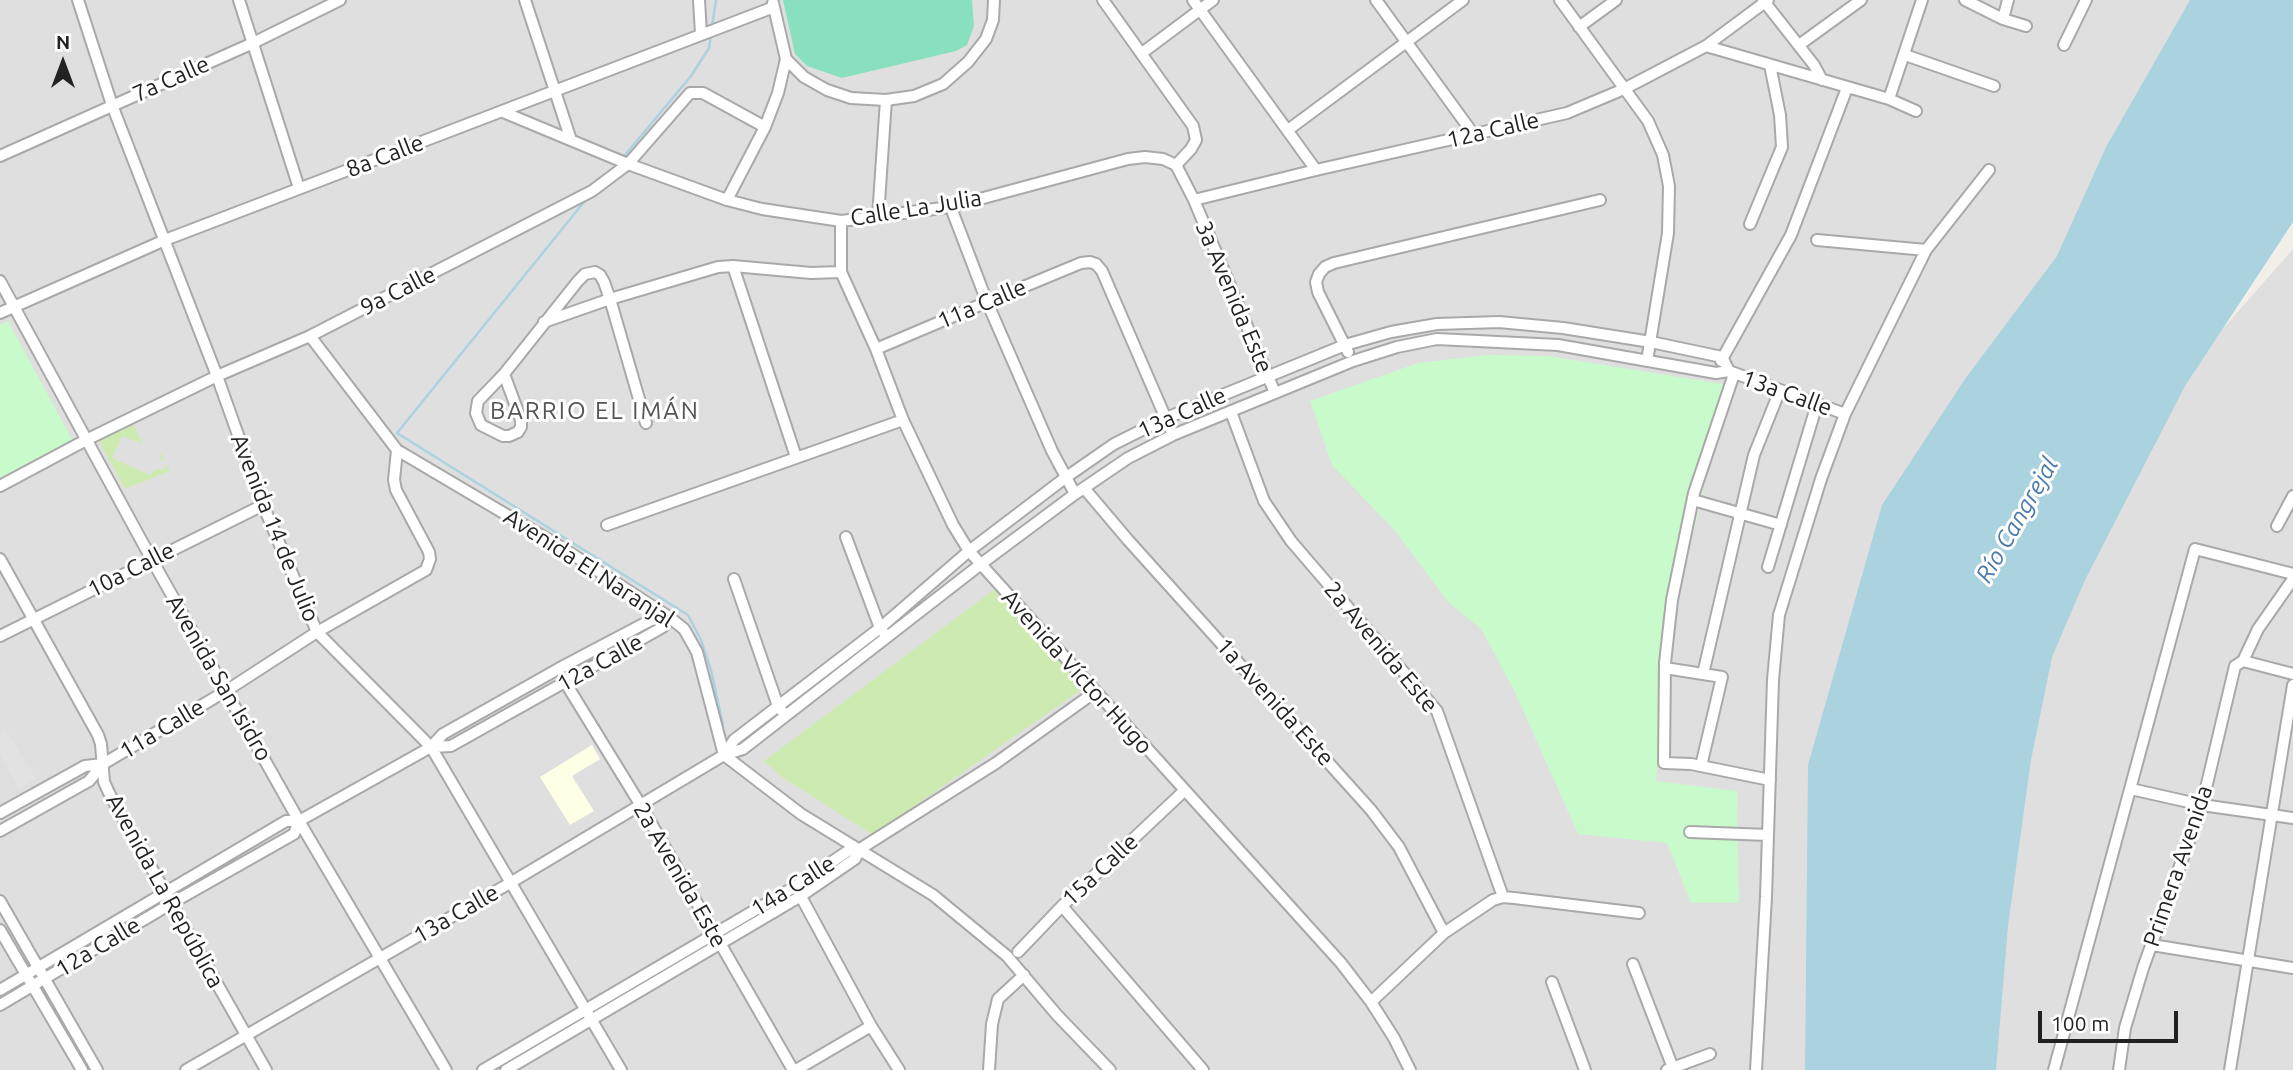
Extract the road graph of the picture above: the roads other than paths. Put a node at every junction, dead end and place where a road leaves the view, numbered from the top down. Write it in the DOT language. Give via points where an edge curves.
graph roads {
  1 [pos="78,0"];
  2 [pos="239,0"];
  3 [pos="340,0"];
  4 [pos="525,0"];
  5 [pos="699,0"];
  6 [pos="993,0"];
  7 [pos="1103,0"];
  8 [pos="1213,0"];
  9 [pos="1377,0"];
  10 [pos="1463,0"];
  11 [pos="1560,0"];
  12 [pos="1616,0"];
  13 [pos="1861,0"];
  14 [pos="1922,0"];
  15 [pos="1965,0"];
  16 [pos="2008,0"];
  17 [pos="2086,0"];
  18 [pos="1765,1"];
  19 [pos="773,3"];
  20 [pos="1197,5"];
  21 [pos="2003,19"];
  22 [pos="2026,26"];
  23 [pos="1579,27"];
  24 [pos="701,34"];
  25 [pos="1406,41"];
  26 [pos="253,43"];
  27 [pos="1799,45"];
  28 [pos="2064,45"];
  29 [pos="1706,46"];
  30 [pos="1142,53"];
  31 [pos="1905,54"];
  32 [pos="786,59"];
  33 [pos="1770,65"];
  34 [pos="1822,80"];
  35 [pos="1994,86"];
  36 [pos="1847,88"];
  37 [pos="1624,89"];
  38 [pos="554,91"];
  39 [pos="1889,99"];
  40 [pos="886,100"];
  41 [pos="112,105"];
  42 [pos="503,111"];
  43 [pos="1916,111"];
  44 [pos="765,127"];
  45 [pos="1288,130"];
  46 [pos="1474,135"];
  47 [pos="571,140"];
  48 [pos="0,156"];
  49 [pos="628,164"];
  50 [pos="1176,165"];
  51 [pos="1316,170"];
  52 [pos="1989,170"];
  53 [pos="299,188"];
  54 [pos="727,200"];
  55 [pos="1194,200"];
  56 [pos="1600,200"];
  57 [pos="953,213"];
  58 [pos="878,217"];
  59 [pos="841,221"];
  60 [pos="1750,224"];
  61 [pos="165,240"];
  62 [pos="1816,240"];
  63 [pos="1926,250"];
  64 [pos="733,265"];
  65 [pos="841,272"];
  66 [pos="0,281"];
  67 [pos="610,299"];
  68 [pos="987,302"];
  69 [pos="13,306"];
  70 [pos="0,313"];
  71 [pos="544,322"];
  72 [pos="1499,322"];
  73 [pos="310,336"];
  74 [pos="1498,341"];
  75 [pos="1650,342"];
  76 [pos="1345,345"];
  77 [pos="876,349"];
  78 [pos="1723,357"];
  79 [pos="1353,360"];
  80 [pos="1647,361"];
  81 [pos="1732,372"];
  82 [pos="1716,373"];
  83 [pos="504,374"];
  84 [pos="217,376"];
  85 [pos="1267,376"];
  86 [pos="1780,390"];
  87 [pos="1275,393"];
  88 [pos="1817,404"];
  89 [pos="1231,412"];
  90 [pos="1845,414"];
  91 [pos="1164,419"];
  92 [pos="903,420"];
  93 [pos="646,423"];
  94 [pos="1173,435"];
  95 [pos="86,440"];
  96 [pos="397,450"];
  97 [pos="796,457"];
  98 [pos="1065,478"];
  99 [pos="0,486"];
  100 [pos="1079,491"];
  101 [pos="2293,496"];
  102 [pos="1693,500"];
  103 [pos="262,505"];
  104 [pos="1741,513"];
  105 [pos="607,525"];
  106 [pos="1781,525"];
  107 [pos="2277,526"];
  108 [pos="846,537"];
  109 [pos="969,551"];
  110 [pos="0,559"];
  111 [pos="152,560"];
  112 [pos="981,564"];
  113 [pos="1768,567"];
  114 [pos="2293,576"];
  115 [pos="734,579"];
  116 [pos="669,617"];
  117 [pos="33,619"];
  118 [pos="880,628"];
  119 [pos="317,632"];
  120 [pos="0,636"];
  121 [pos="887,638"];
  122 [pos="2241,661"];
  123 [pos="1665,668"];
  124 [pos="1703,674"];
  125 [pos="2293,674"];
  126 [pos="565,682"];
  127 [pos="2293,685"];
  128 [pos="226,691"];
  129 [pos="1095,692"];
  130 [pos="778,706"];
  131 [pos="786,716"];
  132 [pos="431,747"];
  133 [pos="724,755"];
  134 [pos="103,764"];
  135 [pos="1701,766"];
  136 [pos="1770,780"];
  137 [pos="2131,789"];
  138 [pos="1184,791"];
  139 [pos="640,804"];
  140 [pos="2202,805"];
  141 [pos="0,813"];
  142 [pos="2273,816"];
  143 [pos="2293,818"];
  144 [pos="299,821"];
  145 [pos="0,831"];
  146 [pos="1690,832"];
  147 [pos="1768,835"];
  148 [pos="860,849"];
  149 [pos="510,883"];
  150 [pos="799,891"];
  151 [pos="166,892"];
  152 [pos="1503,897"];
  153 [pos="0,901"];
  154 [pos="172,903"];
  155 [pos="1062,906"];
  156 [pos="1639,913"];
  157 [pos="0,930"];
  158 [pos="1444,933"];
  159 [pos="716,939"];
  160 [pos="2152,946"];
  161 [pos="1018,952"];
  162 [pos="381,958"];
  163 [pos="2249,961"];
  164 [pos="1633,964"];
  165 [pos="38,967"];
  166 [pos="2293,968"];
  167 [pos="27,974"];
  168 [pos="1024,975"];
  169 [pos="45,979"];
  170 [pos="1552,982"];
  171 [pos="33,986"];
  172 [pos="0,990"];
  173 [pos="1371,1002"];
  174 [pos="0,1005"];
  175 [pos="584,1010"];
  176 [pos="590,1021"];
  177 [pos="871,1026"];
  178 [pos="246,1035"];
  179 [pos="1710,1054"];
  180 [pos="1670,1069"];
  181 [pos="82,1070"];
  182 [pos="97,1070"];
  183 [pos="186,1070"];
  184 [pos="266,1070"];
  185 [pos="446,1070"];
  186 [pos="483,1070"];
  187 [pos="506,1070"];
  188 [pos="621,1070"];
  189 [pos="795,1070"];
  190 [pos="900,1070"];
  191 [pos="989,1070"];
  192 [pos="1110,1070"];
  193 [pos="1203,1070"];
  194 [pos="1410,1070"];
  195 [pos="1585,1070"];
  196 [pos="1756,1070"];
  197 [pos="2054,1070"];
  198 [pos="2119,1070"];
  199 [pos="2230,1070"];
  1 -- 41 [label="street, Avenida 14 de Julio"];
  2 -- 26 [label="street"];
  3 -- 26 [label="street, 7a Calle"];
  4 -- 38 [label="street"];
  5 -- 24 [label="street"];
  6 -- 40 [label="street" via="993,20 986,39 968,62 943,84 914,96"];
  7 -- 30 [label="street"];
  8 -- 20 [label="street"];
  9 -- 25 [label="street"];
  10 -- 25 [label="street"];
  11 -- 23 [label="street"];
  12 -- 23 [label="street"];
  13 -- 27 [label="street"];
  14 -- 31 [label="street"];
  15 -- 21 [label="street"];
  16 -- 21 [label="street"];
  17 -- 28 [label="street"];
  18 -- 27 [label="street"];
  18 -- 29 [label="street, 12a Calle"];
  19 -- 24 [label="street, 8a Calle"];
  19 -- 32 [label="street"];
  20 -- 30 [label="street"];
  20 -- 45 [label="street"];
  21 -- 22 [label="street"];
  23 -- 37 [label="street"];
  24 -- 38 [label="street, 8a Calle"];
  25 -- 45 [label="street"];
  25 -- 46 [label="street"];
  26 -- 41 [label="street, 7a Calle"];
  26 -- 53 [label="street"];
  27 -- 34 [label="street"];
  29 -- 33 [label="street"];
  29 -- 37 [label="street, 12a Calle"];
  30 -- 50 [label="street" via="1193,126 1196,140"];
  31 -- 35 [label="street"];
  31 -- 39 [label="street"];
  32 -- 40 [label="street" via="804,77 827,90 851,98"];
  32 -- 44 [label="street"];
  33 -- 34 [label="street"];
  33 -- 60 [label="street" via="1782,147"];
  34 -- 36 [label="street"];
  36 -- 39 [label="street"];
  36 -- 78 [label="street" via="1791,235"];
  37 -- 46 [label="street, 12a Calle" via="1567,113"];
  37 -- 75 [label="street" via="1648,121 1663,155 1669,186 1668,233"];
  38 -- 42 [label="street, 8a Calle"];
  38 -- 47 [label="street"];
  39 -- 43 [label="street"];
  40 -- 58 [label="street"];
  41 -- 48 [label="street, 7a Calle"];
  41 -- 61 [label="street, Avenida 14 de Julio"];
  42 -- 47 [label="street, Calle La Julia"];
  42 -- 53 [label="street, 8a Calle"];
  44 -- 49 [label="street, 9a Calle" via="703,93 690,93"];
  44 -- 54 [label="street"];
  45 -- 51 [label="street"];
  46 -- 51 [label="street, 12a Calle"];
  47 -- 49 [label="street, Calle La Julia"];
  49 -- 54 [label="street, Calle La Julia"];
  49 -- 73 [label="street, 9a Calle" via="592,191"];
  50 -- 55 [label="street"];
  50 -- 58 [label="street, Calle La Julia" via="1163,159 1128,159 950,207"];
  51 -- 55 [label="street, 12a Calle"];
  52 -- 63 [label="street"];
  53 -- 61 [label="street, 8a Calle"];
  54 -- 59 [label="street, Calle La Julia"];
  55 -- 85 [label="street, 3a Avenida Este"];
  56 -- 76 [label="street" via="1325,267 1316,282 1318,292"];
  57 -- 68 [label="street, 1a Avenida Este"];
  58 -- 59 [label="street, Calle La Julia"];
  59 -- 65 [label="street, Avenida Víctor Hugo"];
  61 -- 69 [label="street, 8a Calle"];
  61 -- 84 [label="street, Avenida 14 de Julio"];
  62 -- 63 [label="street"];
  63 -- 90 [label="street"];
  64 -- 65 [label="street"];
  64 -- 67 [label="street"];
  64 -- 97 [label="street"];
  65 -- 77 [label="street, Avenida Víctor Hugo"];
  66 -- 69 [label="street, Avenida San Isidro"];
  67 -- 71 [label="street"];
  67 -- 71 [label="street" via="600,275 585,274"];
  67 -- 93 [label="street"];
  68 -- 77 [label="street, 11a Calle"];
  68 -- 91 [label="street, 11a Calle" via="1082,263 1096,264"];
  68 -- 98 [label="street, 1a Avenida Este"];
  69 -- 70 [label="street, 8a Calle"];
  69 -- 95 [label="street, Avenida San Isidro"];
  71 -- 83 [label="street"];
  72 -- 74 [label="street"];
  72 -- 75 [label="street, 13a Calle"];
  72 -- 76 [label="street, 13a Calle" via="1437,324"];
  73 -- 84 [label="street, 9a Calle"];
  73 -- 96 [label="street, Avenida El Naranjal"];
  74 -- 79 [label="street, 13a Calle" via="1437,339"];
  74 -- 80 [label="street, 13a Calle" via="1558,345"];
  75 -- 78 [label="street, 13a Calle"];
  75 -- 80 [label="street"];
  76 -- 79 [label="street"];
  76 -- 85 [label="street, 13a Calle"];
  77 -- 92 [label="street, Avenida Víctor Hugo"];
  78 -- 81 [label="street, 13a Calle"];
  78 -- 82 [label="street"];
  79 -- 87 [label="street, 13a Calle"];
  80 -- 82 [label="street, 13a Calle"];
  81 -- 82 [label="street, 13a Calle"];
  81 -- 86 [label="street, 13a Calle"];
  81 -- 102 [label="street"];
  83 -- 83 [label="street" via="478,401 476,413 481,425 509,436 518,432 521,420"];
  84 -- 95 [label="street, 9a Calle"];
  84 -- 103 [label="street, Avenida 14 de Julio"];
  85 -- 87 [label="street, 3a Avenida Este"];
  85 -- 91 [label="street, 13a Calle"];
  86 -- 88 [label="street, 13a Calle"];
  86 -- 104 [label="street" via="1755,455"];
  87 -- 89 [label="street, 13a Calle"];
  88 -- 90 [label="street, 13a Calle"];
  88 -- 106 [label="street"];
  89 -- 94 [label="street, 13a Calle"];
  89 -- 152 [label="street, 2a Avenida Este" via="1264,502 1291,541 1437,711"];
  90 -- 136 [label="street" via="1779,615"];
  91 -- 94 [label="street"];
  91 -- 98 [label="street, 13a Calle" via="1114,444"];
  92 -- 97 [label="street"];
  92 -- 109 [label="street, Avenida Víctor Hugo"];
  94 -- 100 [label="street, 13a Calle"];
  95 -- 99 [label="street, 9a Calle"];
  95 -- 111 [label="street, Avenida San Isidro"];
  96 -- 116 [label="street, Avenida El Naranjal"];
  96 -- 119 [label="street, 11a Calle" via="396,490 429,552 426,570"];
  97 -- 105 [label="street"];
  98 -- 100 [label="street, 1a Avenida Este"];
  98 -- 109 [label="street, 13a Calle"];
  100 -- 112 [label="street, 13a Calle"];
  100 -- 158 [label="street, 1a Avenida Este" via="1371,810 1399,847"];
  101 -- 107 [label="street"];
  102 -- 104 [label="street"];
  102 -- 123 [label="street" via="1672,600"];
  103 -- 111 [label="street, 10a Calle"];
  103 -- 119 [label="street, Avenida 14 de Julio"];
  104 -- 106 [label="street"];
  104 -- 124 [label="street"];
  106 -- 113 [label="street"];
  108 -- 118 [label="street"];
  109 -- 112 [label="street, Avenida Víctor Hugo"];
  109 -- 118 [label="street, 13a Calle"];
  110 -- 117 [label="street, Avenida La República"];
  111 -- 117 [label="street, 10a Calle"];
  111 -- 128 [label="street, Avenida San Isidro"];
  112 -- 121 [label="street, 13a Calle"];
  112 -- 129 [label="street, Avenida Víctor Hugo"];
  114 -- 122 [label="street, Primera Avenida"];
  114 -- 137 [label="street" via="2196,549"];
  115 -- 130 [label="street"];
  116 -- 126 [label="street, 12a Calle" via="663,627"];
  116 -- 132 [label="street, 12a Calle" via="651,620 558,669 443,734"];
  116 -- 133 [label="street, Avenida El Naranjal" via="684,629 697,652"];
  117 -- 120 [label="street, 10a Calle"];
  117 -- 134 [label="street, Avenida La República" via="98,735"];
  118 -- 121 [label="street"];
  118 -- 130 [label="street, 13a Calle"];
  119 -- 128 [label="street, 11a Calle"];
  119 -- 132 [label="street, Avenida 14 de Julio"];
  121 -- 131 [label="street, 13a Calle"];
  122 -- 125 [label="street"];
  122 -- 140 [label="street, Primera Avenida" via="2235,666"];
  123 -- 124 [label="street"];
  123 -- 135 [label="street" via="1664,763"];
  124 -- 135 [label="street" via="1722,677"];
  126 -- 132 [label="street, 12a Calle" via="451,746"];
  126 -- 139 [label="street, 2a Avenida Este"];
  127 -- 142 [label="street"];
  128 -- 134 [label="street, 11a Calle"];
  128 -- 144 [label="street, Avenida San Isidro"];
  129 -- 138 [label="street, Avenida Víctor Hugo"];
  129 -- 148 [label="street, 14a Calle" via="996,763"];
  130 -- 131 [label="street"];
  130 -- 133 [label="street, 13a Calle" via="734,740"];
  131 -- 133 [label="street, 13a Calle" via="743,749"];
  132 -- 144 [label="street, 12a Calle"];
  132 -- 149 [label="street, Avenida 14 de Julio"];
  133 -- 139 [label="street, 13a Calle"];
  133 -- 148 [label="street" via="801,814"];
  134 -- 141 [label="street" via="85,766"];
  134 -- 145 [label="street" via="89,781"];
  134 -- 151 [label="street, Avenida La República" via="110,795"];
  135 -- 136 [label="street"];
  136 -- 147 [label="street"];
  137 -- 140 [label="street"];
  137 -- 197 [label="street"];
  138 -- 155 [label="street, 15a Calle"];
  138 -- 173 [label="street, Avenida Víctor Hugo"];
  139 -- 149 [label="street, 13a Calle"];
  139 -- 159 [label="street, 2a Avenida Este"];
  140 -- 142 [label="street"];
  140 -- 160 [label="street, Primera Avenida"];
  142 -- 143 [label="street"];
  142 -- 163 [label="street"];
  144 -- 151 [label="street, 12a Calle" via="286,821"];
  144 -- 154 [label="street, 12a Calle" via="294,834"];
  144 -- 162 [label="street, Avenida San Isidro"];
  146 -- 147 [label="street"];
  147 -- 196 [label="street"];
  148 -- 150 [label="street, 14a Calle" via="855,859"];
  148 -- 168 [label="street" via="933,895"];
  149 -- 162 [label="street, 13a Calle"];
  149 -- 175 [label="street, Avenida 14 de Julio"];
  150 -- 159 [label="street, 14a Calle"];
  150 -- 177 [label="street"];
  151 -- 154 [label="street, Avenida La República"];
  151 -- 165 [label="street, 12a Calle"];
  152 -- 156 [label="street"];
  152 -- 158 [label="street"];
  153 -- 165 [label="street"];
  154 -- 169 [label="street, 12a Calle"];
  154 -- 178 [label="street, Avenida La República"];
  155 -- 161 [label="street, 15a Calle"];
  155 -- 193 [label="street"];
  157 -- 167 [label="street"];
  158 -- 173 [label="street"];
  159 -- 175 [label="street"];
  159 -- 176 [label="street"];
  159 -- 189 [label="street, 2a Avenida Este"];
  160 -- 163 [label="street"];
  160 -- 198 [label="street, Primera Avenida" via="2126,1028"];
  162 -- 178 [label="street, 13a Calle"];
  162 -- 185 [label="street, Avenida San Isidro"];
  163 -- 166 [label="street"];
  163 -- 199 [label="street"];
  164 -- 180 [label="street"];
  165 -- 167 [label="street, 12a Calle"];
  165 -- 169 [label="street"];
  167 -- 171 [label="street"];
  167 -- 172 [label="street, 12a Calle"];
  168 -- 191 [label="street" via="998,999"];
  168 -- 192 [label="street"];
  169 -- 171 [label="street, 12a Calle"];
  169 -- 182 [label="street"];
  170 -- 195 [label="street"];
  171 -- 174 [label="street, 12a Calle"];
  171 -- 181 [label="street"];
  173 -- 194 [label="street, Avenida Víctor Hugo"];
  175 -- 176 [label="street, Avenida 14 de Julio"];
  175 -- 186 [label="street"];
  176 -- 187 [label="street"];
  176 -- 188 [label="street, Avenida 14 de Julio"];
  177 -- 189 [label="street"];
  177 -- 190 [label="street"];
  178 -- 183 [label="street, 13a Calle"];
  178 -- 184 [label="street, Avenida La República"];
  179 -- 180 [label="street"];
}
